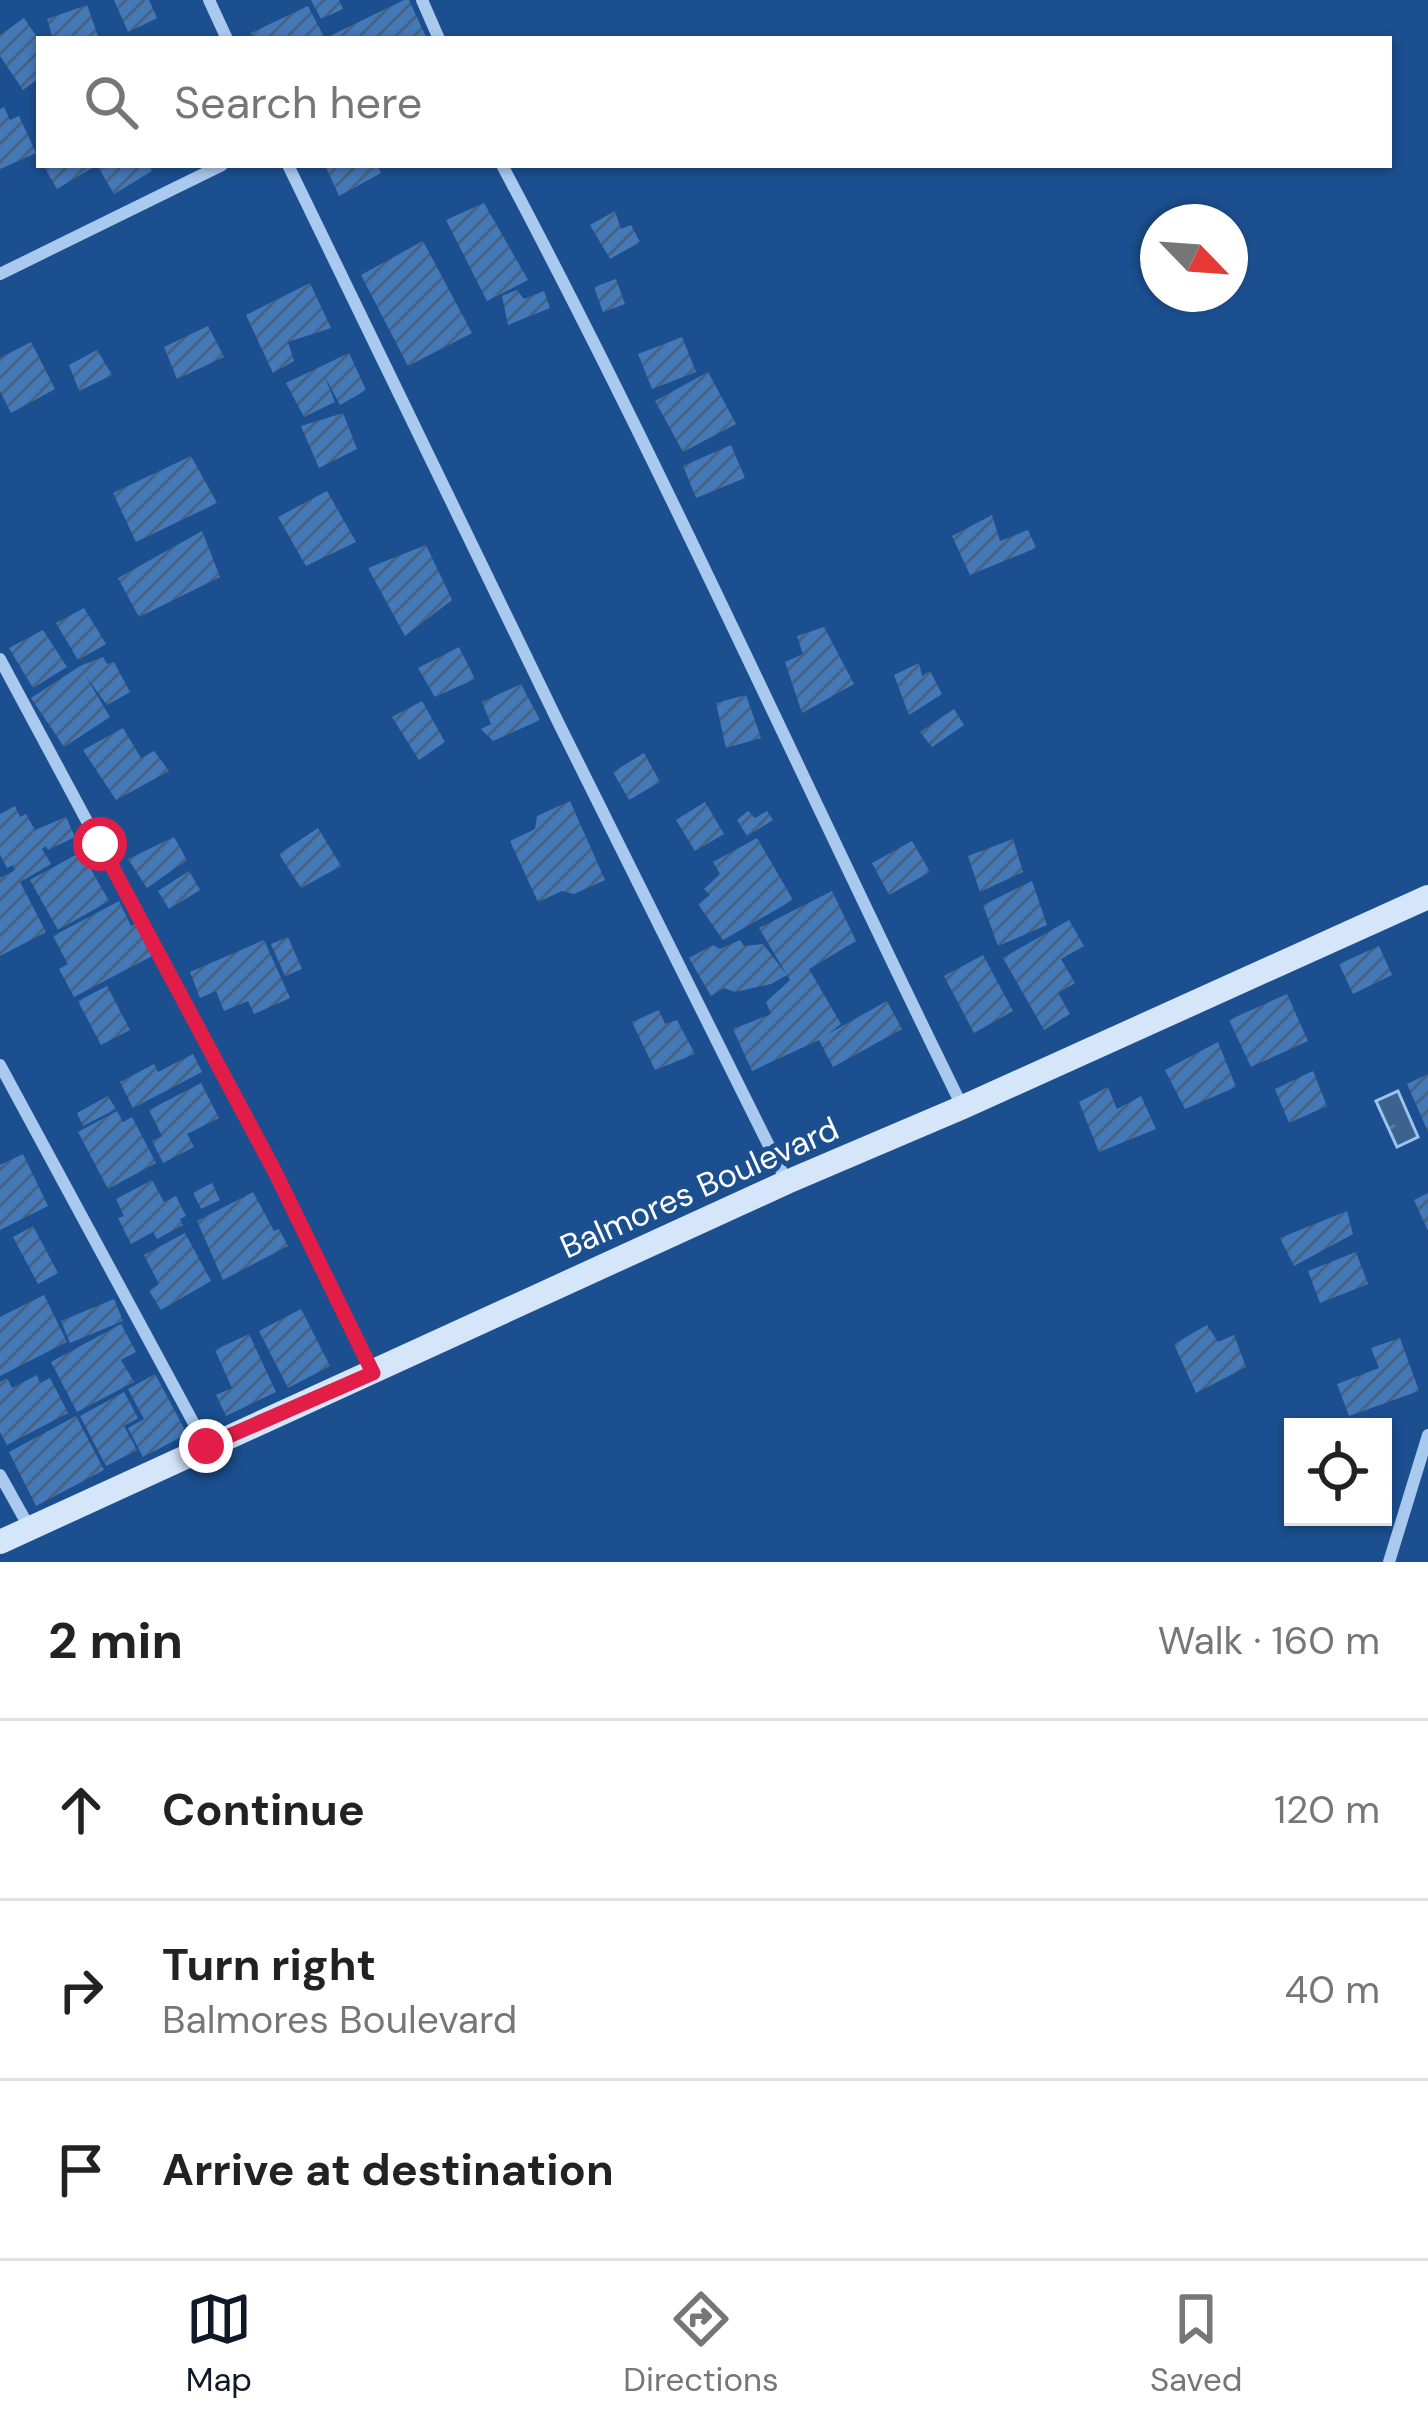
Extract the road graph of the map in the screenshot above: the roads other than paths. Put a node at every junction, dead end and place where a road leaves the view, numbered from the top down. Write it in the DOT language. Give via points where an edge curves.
graph roads {
  1 [pos="209,0"];
  2 [pos="422,0"];
  3 [pos="226,36"];
  4 [pos="438,36"];
  5 [pos="216,168"];
  6 [pos="289,168"];
  7 [pos="504,168"];
  8 [pos="0,274"];
  9 [pos="0,659"];
  10 [pos="1428,897"];
  11 [pos="0,1066"];
  12 [pos="963,1107"];
  13 [pos="787,1181"];
  14 [pos="373,1373"];
  15 [pos="1428,1435"];
  16 [pos="206,1446"];
  17 [pos="0,1475"];
  18 [pos="30,1528"];
  19 [pos="0,1542"];
  20 [pos="1390,1562"];
  1 -- 3 [label="street"];
  2 -- 4 [label="street"];
  5 -- 8 [label="street"];
  6 -- 13 [label="street"];
  7 -- 12 [label="street" via="598,346"];
  9 -- 14 [label="street" via="274,1170"];
  10 -- 12 [label="street, Balmores Boulevard"];
  11 -- 16 [label="street"];
  12 -- 13 [label="street, Balmores Boulevard"];
  13 -- 14 [label="street, Balmores Boulevard"];
  14 -- 16 [label="street, Balmores Boulevard"];
  15 -- 20 [label="street"];
  16 -- 18 [label="street, Balmores Boulevard"];
  17 -- 18 [label="street"];
  18 -- 19 [label="street, Balmores Boulevard"];
}
